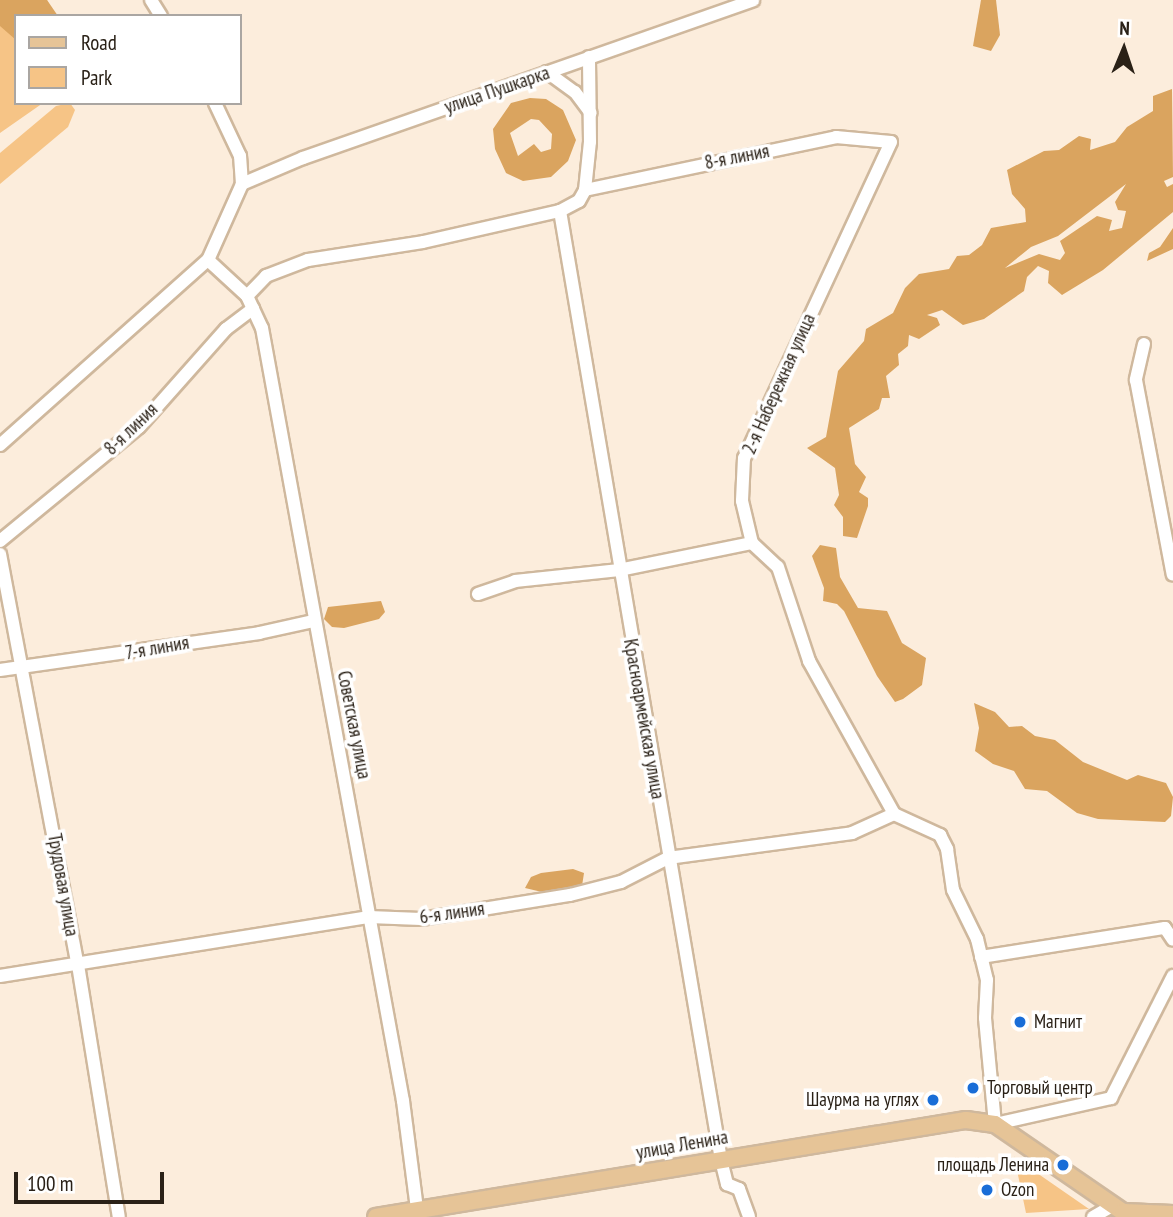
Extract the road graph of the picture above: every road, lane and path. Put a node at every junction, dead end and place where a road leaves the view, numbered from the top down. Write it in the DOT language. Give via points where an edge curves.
graph roads {
  1 [pos="753,0"];
  2 [pos="589,58"];
  3 [pos="547,72"];
  4 [pos="216,105"];
  5 [pos="592,114"];
  6 [pos="891,142"];
  7 [pos="242,184"];
  8 [pos="585,190"];
  9 [pos="560,211"];
  10 [pos="208,260"];
  11 [pos="247,296"];
  12 [pos="253,309"];
  13 [pos="1144,344"];
  14 [pos="0,445"];
  15 [pos="0,541"];
  16 [pos="752,543"];
  17 [pos="0,554"];
  18 [pos="619,570"];
  19 [pos="1173,575"];
  20 [pos="478,594"];
  21 [pos="313,621"];
  22 [pos="23,667"];
  23 [pos="0,670"];
  24 [pos="894,814"];
  25 [pos="668,858"];
  26 [pos="369,917"];
  27 [pos="1173,940"];
  28 [pos="981,957"];
  29 [pos="78,965"];
  30 [pos="0,976"];
  31 [pos="1173,976"];
  32 [pos="995,1124"];
  33 [pos="721,1160"];
  34 [pos="1112,1206"];
  35 [pos="417,1213"];
  36 [pos="1167,1215"];
  37 [pos="749,1216"];
  38 [pos="119,1217"];
  39 [pos="376,1217"];
  40 [pos="1093,1217"];
  1 -- 2 [label="street, улица Пушкарка"];
  2 -- 3 [label="street, улица Пушкарка"];
  2 -- 5 [label="street"];
  3 -- 5 [label="street" via="575,92"];
  3 -- 7 [label="street, улица Пушкарка"];
  4 -- 7 [label="street" via="240,156"];
  5 -- 8 [label="street"];
  6 -- 8 [label="street, 8-я линия" via="836,138"];
  6 -- 16 [label="street, 2-я Набережная улица" via="744,458 742,500"];
  7 -- 10 [label="street"];
  8 -- 9 [label="street" via="579,201"];
  9 -- 11 [label="street" via="423,242 308,261 266,276"];
  9 -- 18 [label="street, Красноармейская улица"];
  10 -- 11 [label="street, Советская улица"];
  10 -- 14 [label="street"];
  11 -- 12 [label="street, Советская улица"];
  12 -- 15 [label="street, 8-я линия" via="226,329 139,427"];
  12 -- 21 [label="street, Советская улица" via="262,328"];
  13 -- 19 [label="street" via="1136,380"];
  16 -- 18 [label="street"];
  16 -- 24 [label="street" via="778,567 809,661"];
  17 -- 22 [label="street, Трудовая улица"];
  18 -- 20 [label="street" via="515,581"];
  18 -- 25 [label="street, Красноармейская улица"];
  21 -- 22 [label="street, 7-я линия" via="259,634"];
  21 -- 26 [label="street, Советская улица"];
  22 -- 23 [label="street, 7-я линия"];
  22 -- 29 [label="street, Трудовая улица"];
  24 -- 25 [label="street, 6-я линия" via="852,833"];
  24 -- 28 [label="street" via="940,835 947,849 953,890"];
  25 -- 26 [label="street, 6-я линия" via="621,882 570,895 421,919"];
  25 -- 33 [label="street, Красноармейская улица"];
  26 -- 29 [label="street, 6-я линия"];
  26 -- 35 [label="street, Советская улица" via="403,1101"];
  27 -- 28 [label="street" via="1166,928"];
  28 -- 32 [label="street" via="987,980 985,1018"];
  29 -- 30 [label="street, 6-я линия"];
  29 -- 38 [label="street, Трудовая улица"];
  31 -- 32 [label="street" via="1111,1098"];
  32 -- 33 [label="main road, улица Ленина" via="966,1120"];
  32 -- 34 [label="main road"];
  33 -- 35 [label="main road, улица Ленина"];
  33 -- 37 [label="street, Красноармейская улица" via="727,1184 740,1189"];
  34 -- 36 [label="main road" via="1123,1212"];
  34 -- 40 [label="street"];
  35 -- 39 [label="main road, улица Ленина"];
}
